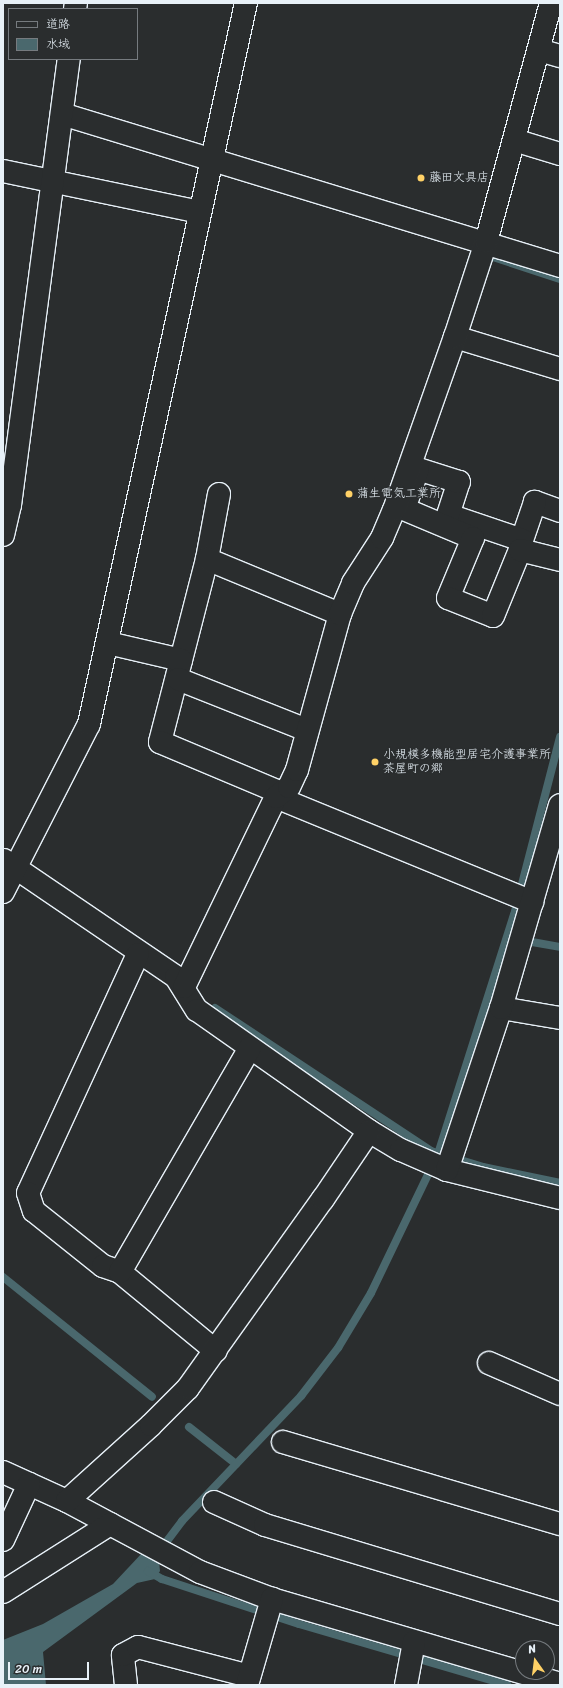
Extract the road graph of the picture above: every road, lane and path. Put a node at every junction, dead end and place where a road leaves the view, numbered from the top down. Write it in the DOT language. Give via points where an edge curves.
graph roads {
  1 [pos="246,3"];
  2 [pos="547,4"];
  3 [pos="539,50"];
  4 [pos="560,56"];
  5 [pos="69,60"];
  6 [pos="62,114"];
  7 [pos="514,140"];
  8 [pos="560,154"];
  9 [pos="212,160"];
  10 [pos="3,171"];
  11 [pos="53,180"];
  12 [pos="200,212"];
  13 [pos="486,242"];
  14 [pos="560,266"];
  15 [pos="455,337"];
  16 [pos="560,369"];
  17 [pos="220,494"];
  18 [pos="402,501"];
  19 [pos="560,511"];
  20 [pos="3,535"];
  21 [pos="560,549"];
  22 [pos="207,559"];
  23 [pos="560,560"];
  24 [pos="340,614"];
  25 [pos="108,643"];
  26 [pos="179,669"];
  27 [pos="307,730"];
  28 [pos="278,795"];
  29 [pos="560,805"];
  30 [pos="9,864"];
  31 [pos="3,892"];
  32 [pos="522,898"];
  33 [pos="138,954"];
  34 [pos="184,987"];
  35 [pos="501,1008"];
  36 [pos="560,1018"];
  37 [pos="250,1048"];
  38 [pos="369,1131"];
  39 [pos="443,1163"];
  40 [pos="560,1198"];
  41 [pos="120,1272"];
  42 [pos="216,1351"];
  43 [pos="489,1363"];
  44 [pos="560,1394"];
  45 [pos="283,1442"];
  46 [pos="3,1472"];
  47 [pos="29,1484"];
  48 [pos="67,1501"];
  49 [pos="214,1502"];
  50 [pos="559,1523"];
  51 [pos="110,1524"];
  52 [pos="3,1540"];
  53 [pos="3,1592"];
  54 [pos="269,1610"];
  55 [pos="560,1614"];
  56 [pos="412,1651"];
  57 [pos="248,1680"];
  58 [pos="560,1684"];
  59 [pos="126,1685"];
  60 [pos="406,1685"];
  1 -- 9 [label="street"];
  2 -- 3 [label="street"];
  3 -- 4 [label="street"];
  3 -- 7 [label="street"];
  5 -- 6 [label="street"];
  6 -- 9 [label="street"];
  6 -- 11 [label="street"];
  7 -- 8 [label="street"];
  7 -- 13 [label="street"];
  9 -- 12 [label="street"];
  9 -- 13 [label="street"];
  10 -- 11 [label="street"];
  11 -- 12 [label="street"];
  11 -- 20 [label="street" via="10,505"];
  12 -- 25 [label="street"];
  13 -- 14 [label="street"];
  13 -- 15 [label="street"];
  15 -- 16 [label="street"];
  15 -- 18 [label="street"];
  17 -- 22 [label="street"];
  18 -- 19 [label="street" via="418,469 459,482 448,515 522,540 535,502"];
  18 -- 21 [label="street" via="525,546"];
  18 -- 23 [label="street" via="404,509 473,538 448,598 493,616 520,550"];
  18 -- 24 [label="street" via="353,583"];
  22 -- 24 [label="street"];
  22 -- 26 [label="street"];
  24 -- 27 [label="street"];
  25 -- 26 [label="street"];
  25 -- 30 [label="street" via="89,724"];
  26 -- 27 [label="street"];
  26 -- 28 [label="street" via="160,742"];
  27 -- 28 [label="street" via="297,770 289,787"];
  28 -- 32 [label="street"];
  28 -- 34 [label="street"];
  29 -- 32 [label="street"];
  30 -- 31 [label="street"];
  30 -- 33 [label="street"];
  32 -- 35 [label="street"];
  33 -- 34 [label="street" via="176,977"];
  33 -- 41 [label="street" via="28,1194 34,1211 103,1266"];
  34 -- 37 [label="street" via="197,1010"];
  35 -- 36 [label="street"];
  35 -- 39 [label="street"];
  37 -- 38 [label="street"];
  37 -- 41 [label="street"];
  38 -- 39 [label="street" via="401,1150"];
  38 -- 42 [label="street"];
  39 -- 40 [label="street"];
  41 -- 42 [label="street"];
  42 -- 48 [label="street" via="188,1388 151,1426"];
  43 -- 44 [label="street"];
  45 -- 50 [label="street"];
  46 -- 47 [label="street"];
  47 -- 48 [label="street"];
  47 -- 52 [label="street"];
  48 -- 51 [label="street"];
  49 -- 55 [label="street" via="265,1525"];
  51 -- 53 [label="street"];
  51 -- 54 [label="street"];
  54 -- 56 [label="street"];
  54 -- 57 [label="street"];
  56 -- 58 [label="street"];
  56 -- 60 [label="street"];
  57 -- 59 [label="street" via="138,1647 123,1655"];
}
